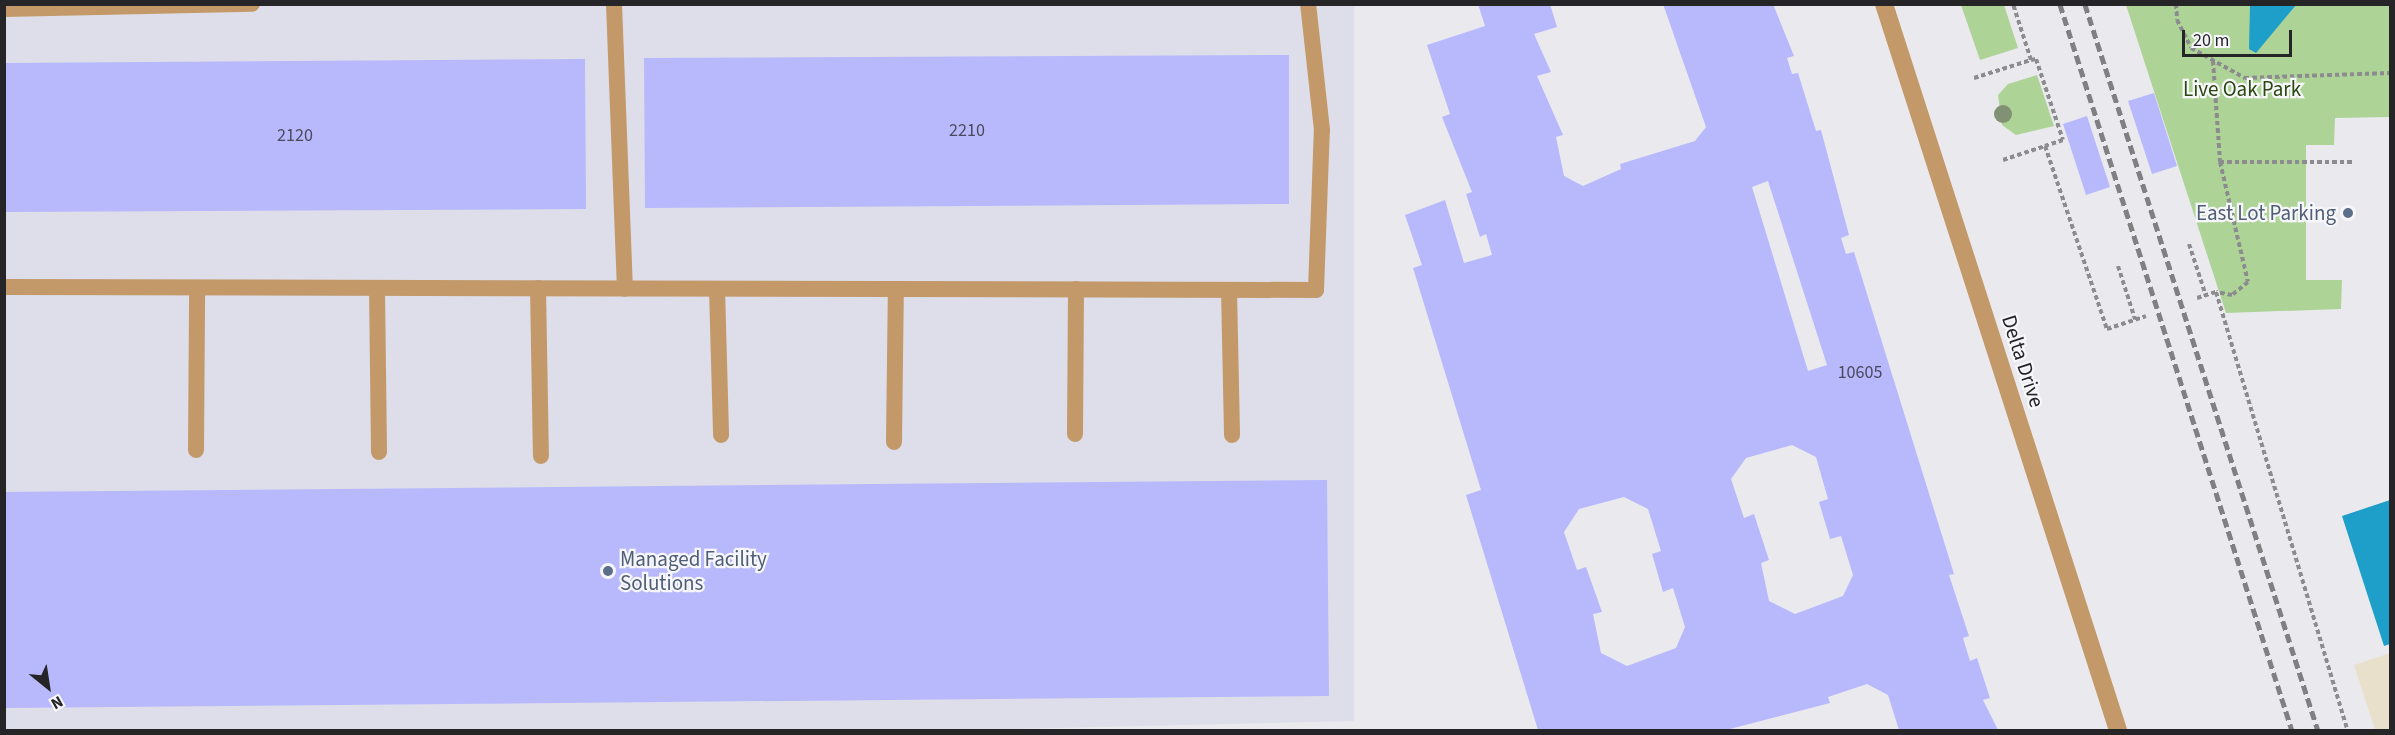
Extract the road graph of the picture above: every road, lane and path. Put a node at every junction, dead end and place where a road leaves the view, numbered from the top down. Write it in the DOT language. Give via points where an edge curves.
graph roads {
  1 [pos="252,4"];
  2 [pos="614,4"];
  3 [pos="1308,4"];
  4 [pos="1884,4"];
  5 [pos="2013,4"];
  6 [pos="2176,4"];
  7 [pos="4,9"];
  8 [pos="2031,60"];
  9 [pos="2213,61"];
  10 [pos="2391,73"];
  11 [pos="1974,78"];
  12 [pos="2045,146"];
  13 [pos="2003,160"];
  14 [pos="2220,162"];
  15 [pos="2352,162"];
  16 [pos="2188,244"];
  17 [pos="2118,266"];
  18 [pos="4,287"];
  19 [pos="197,288"];
  20 [pos="377,288"];
  21 [pos="538,288"];
  22 [pos="625,289"];
  23 [pos="717,289"];
  24 [pos="896,289"];
  25 [pos="1076,289"];
  26 [pos="1229,290"];
  27 [pos="2216,292"];
  28 [pos="2206,296"];
  29 [pos="2197,298"];
  30 [pos="2146,315"];
  31 [pos="2135,319"];
  32 [pos="1075,434"];
  33 [pos="721,435"];
  34 [pos="1232,435"];
  35 [pos="894,442"];
  36 [pos="196,450"];
  37 [pos="379,452"];
  38 [pos="541,456"];
  39 [pos="2118,730"];
  40 [pos="2347,730"];
  1 -- 7 [label="lane"];
  2 -- 22 [label="lane"];
  3 -- 26 [label="lane" via="1322,129 1316,290"];
  4 -- 39 [label="street, Delta Drive"];
  5 -- 8 [label="path"];
  6 -- 9 [label="path" via="2177,20 2191,48"];
  8 -- 11 [label="path"];
  8 -- 12 [label="path" via="2036,59 2062,140"];
  9 -- 10 [label="path" via="2246,78"];
  9 -- 14 [label="path"];
  12 -- 13 [label="path"];
  12 -- 31 [label="path" via="2107,329"];
  14 -- 15 [label="path"];
  14 -- 27 [label="path" via="2248,282 2232,295"];
  16 -- 28 [label="path"];
  17 -- 31 [label="path"];
  18 -- 19 [label="lane"];
  19 -- 20 [label="lane"];
  19 -- 36 [label="lane"];
  20 -- 21 [label="lane"];
  20 -- 37 [label="lane"];
  21 -- 22 [label="lane"];
  21 -- 38 [label="lane"];
  22 -- 23 [label="lane"];
  23 -- 24 [label="lane"];
  23 -- 33 [label="lane"];
  24 -- 25 [label="lane"];
  24 -- 35 [label="lane"];
  25 -- 26 [label="lane"];
  25 -- 32 [label="lane"];
  26 -- 34 [label="lane"];
  27 -- 28 [label="path"];
  27 -- 40 [label="path" via="2249,418"];
  28 -- 29 [label="path"];
  30 -- 31 [label="path"];
}
